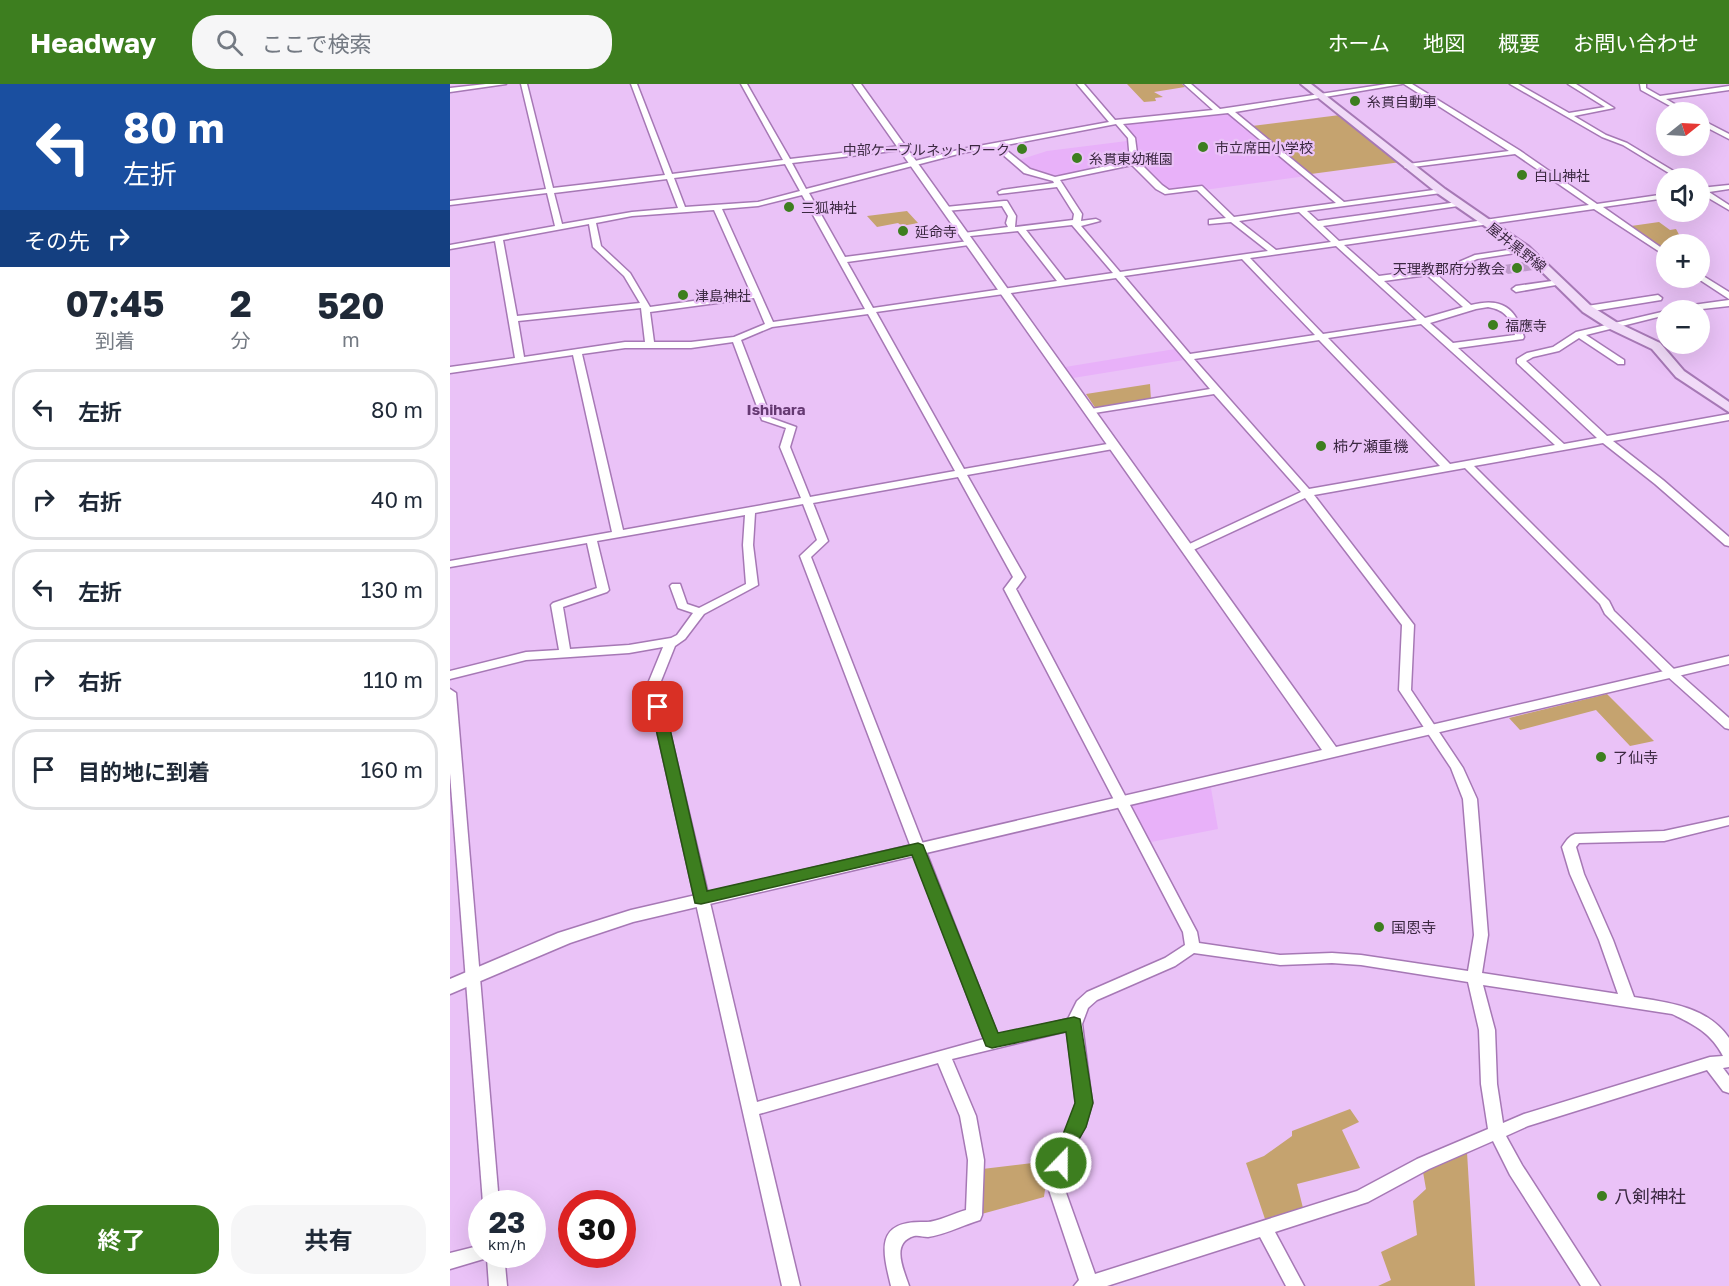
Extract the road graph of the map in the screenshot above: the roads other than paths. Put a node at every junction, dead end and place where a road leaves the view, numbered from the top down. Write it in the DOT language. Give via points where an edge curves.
graph roads {
  1 [pos="503,84"];
  2 [pos="524,84"];
  3 [pos="634,84"];
  4 [pos="744,84"];
  5 [pos="857,84"];
  6 [pos="1080,84"];
  7 [pos="1187,84"];
  8 [pos="1305,84"];
  9 [pos="1399,84"];
  10 [pos="1407,84"];
  11 [pos="1513,84"];
  12 [pos="1571,84"];
  13 [pos="1643,84"];
  14 [pos="1729,88"];
  15 [pos="450,90"];
  16 [pos="1320,96"];
  17 [pos="1658,98"];
  18 [pos="1666,102"];
  19 [pos="1229,110"];
  20 [pos="1218,111"];
  21 [pos="1569,115"];
  22 [pos="1118,122"];
  23 [pos="1710,127"];
  24 [pos="1729,137"];
  25 [pos="996,145"];
  26 [pos="901,148"];
  27 [pos="1516,152"];
  28 [pos="787,161"];
  29 [pos="1134,162"];
  30 [pos="913,164"];
  31 [pos="1408,166"];
  32 [pos="1665,168"];
  33 [pos="670,176"];
  34 [pos="1057,182"];
  35 [pos="1729,187"];
  36 [pos="1710,190"];
  37 [pos="550,191"];
  38 [pos="1441,191"];
  39 [pos="804,192"];
  40 [pos="1002,192"];
  41 [pos="1656,197"];
  42 [pos="1710,197"];
  43 [pos="450,203"];
  44 [pos="1458,204"];
  45 [pos="1343,205"];
  46 [pos="1598,206"];
  47 [pos="717,207"];
  48 [pos="1729,208"];
  49 [pos="682,209"];
  50 [pos="946,209"];
  51 [pos="1301,210"];
  52 [pos="1232,219"];
  53 [pos="592,221"];
  54 [pos="1096,221"];
  55 [pos="1212,222"];
  56 [pos="1485,222"];
  57 [pos="1075,223"];
  58 [pos="1317,224"];
  59 [pos="559,228"];
  60 [pos="1017,229"];
  61 [pos="499,239"];
  62 [pos="967,239"];
  63 [pos="1337,242"];
  64 [pos="450,247"];
  65 [pos="1656,247"];
  66 [pos="1525,249"];
  67 [pos="1274,252"];
  68 [pos="1243,256"];
  69 [pos="842,260"];
  70 [pos="1118,273"];
  71 [pos="1430,273"];
  72 [pos="1378,279"];
  73 [pos="1062,282"];
  74 [pos="1559,282"];
  75 [pos="1710,283"];
  76 [pos="1516,289"];
  77 [pos="1004,290"];
  78 [pos="756,295"];
  79 [pos="1729,296"];
  80 [pos="1658,298"];
  81 [pos="1729,303"];
  82 [pos="1710,306"];
  83 [pos="646,307"];
  84 [pos="1468,307"];
  85 [pos="1587,309"];
  86 [pos="870,310"];
  87 [pos="1656,315"];
  88 [pos="513,319"];
  89 [pos="1423,321"];
  90 [pos="770,325"];
  91 [pos="1612,325"];
  92 [pos="1579,334"];
  93 [pos="1320,337"];
  94 [pos="1520,337"];
  95 [pos="736,339"];
  96 [pos="650,345"];
  97 [pos="1452,346"];
  98 [pos="577,351"];
  99 [pos="1541,352"];
  100 [pos="1189,357"];
  101 [pos="520,360"];
  102 [pos="1621,362"];
  103 [pos="450,370"];
  104 [pos="1216,391"];
  105 [pos="1729,408"];
  106 [pos="1091,412"];
  107 [pos="1729,417"];
  108 [pos="1604,439"];
  109 [pos="1113,446"];
  110 [pos="1562,447"];
  111 [pos="1467,464"];
  112 [pos="1448,468"];
  113 [pos="960,472"];
  114 [pos="1307,493"];
  115 [pos="807,500"];
  116 [pos="750,510"];
  117 [pos="618,533"];
  118 [pos="591,538"];
  119 [pos="1729,543"];
  120 [pos="1187,549"];
  121 [pos="450,564"];
  122 [pos="676,586"];
  123 [pos="700,612"];
  124 [pos="676,641"];
  125 [pos="566,654"];
  126 [pos="1729,660"];
  127 [pos="1671,673"];
  128 [pos="450,675"];
  129 [pos="450,693"];
  130 [pos="1729,725"];
  131 [pos="1431,730"];
  132 [pos="1332,753"];
  133 [pos="1121,803"];
  134 [pos="1729,821"];
  135 [pos="456,824"];
  136 [pos="918,849"];
  137 [pos="701,898"];
  138 [pos="1192,946"];
  139 [pos="473,977"];
  140 [pos="1474,977"];
  141 [pos="450,987"];
  142 [pos="1628,1001"];
  143 [pos="1074,1024"];
  144 [pos="992,1041"];
  145 [pos="1729,1053"];
  146 [pos="943,1057"];
  147 [pos="1729,1061"];
  148 [pos="1710,1063"];
  149 [pos="1729,1087"];
  150 [pos="750,1110"];
  151 [pos="1497,1133"];
  152 [pos="490,1190"];
  153 [pos="1265,1229"];
  154 [pos="468,1256"];
  155 [pos="450,1261"];
  156 [pos="496,1268"];
  157 [pos="1087,1285"];
  158 [pos="498,1286"];
  159 [pos="791,1286"];
  160 [pos="900,1286"];
  161 [pos="1295,1286"];
  162 [pos="1592,1286"];
  1 -- 15 [label="street"];
  2 -- 37 [label="street"];
  3 -- 33 [label="street"];
  4 -- 28 [label="street"];
  5 -- 26 [label="street"];
  6 -- 22 [label="street" via="1113,122"];
  7 -- 20 [label="street"];
  8 -- 16 [label="main road, 屋井黒野線"];
  9 -- 16 [label="street"];
  10 -- 27 [label="street"];
  11 -- 21 [label="street"];
  12 -- 21 [label="street" via="1611,108"];
  13 -- 17 [label="street" via="1643,89"];
  14 -- 17 [label="street"];
  16 -- 19 [label="street"];
  16 -- 31 [label="main road, 屋井黒野線"];
  17 -- 18 [label="street"];
  19 -- 20 [label="street"];
  19 -- 45 [label="street"];
  20 -- 22 [label="street"];
  21 -- 32 [label="street"];
  22 -- 25 [label="street"];
  22 -- 29 [label="street" via="1131,138"];
  23 -- 24 [label="street"];
  25 -- 30 [label="street"];
  25 -- 34 [label="street" via="1027,171"];
  26 -- 28 [label="street"];
  26 -- 30 [label="street"];
  27 -- 31 [label="street"];
  27 -- 46 [label="street"];
  28 -- 33 [label="street"];
  28 -- 39 [label="street"];
  29 -- 34 [label="street"];
  29 -- 52 [label="street" via="1168,192 1199,188"];
  30 -- 39 [label="street"];
  30 -- 50 [label="street"];
  31 -- 38 [label="main road, 屋井黒野線"];
  33 -- 37 [label="street"];
  33 -- 49 [label="street"];
  34 -- 40 [label="street"];
  34 -- 57 [label="street" via="1078,214"];
  35 -- 36 [label="street"];
  37 -- 43 [label="street"];
  37 -- 59 [label="street"];
  38 -- 44 [label="main road, 屋井黒野線"];
  38 -- 45 [label="street"];
  39 -- 47 [label="street" via="758,204"];
  39 -- 69 [label="street"];
  41 -- 46 [label="street"];
  42 -- 48 [label="street"];
  44 -- 56 [label="main road, 屋井黒野線"];
  44 -- 58 [label="street"];
  45 -- 51 [label="street"];
  46 -- 56 [label="street"];
  46 -- 65 [label="street"];
  47 -- 49 [label="street"];
  47 -- 78 [label="street"];
  49 -- 53 [label="street"];
  50 -- 60 [label="street" via="1004,203 1012,216 1010,223"];
  50 -- 62 [label="street"];
  51 -- 52 [label="street"];
  51 -- 58 [label="street"];
  52 -- 55 [label="street"];
  52 -- 67 [label="street"];
  53 -- 59 [label="street"];
  53 -- 83 [label="street" via="597,247 627,275"];
  54 -- 57 [label="street"];
  56 -- 63 [label="street"];
  56 -- 66 [label="main road, 屋井黒野線"];
  57 -- 60 [label="street"];
  57 -- 70 [label="street"];
  58 -- 63 [label="street"];
  59 -- 61 [label="street"];
  60 -- 62 [label="street"];
  60 -- 73 [label="street"];
  61 -- 64 [label="street"];
  61 -- 88 [label="street"];
  62 -- 69 [label="street"];
  62 -- 77 [label="street"];
  63 -- 67 [label="street"];
  63 -- 72 [label="street"];
  66 -- 71 [label="street" via="1476,257"];
  66 -- 74 [label="main road, 屋井黒野線"];
  67 -- 68 [label="street"];
  68 -- 70 [label="street"];
  68 -- 93 [label="street"];
  69 -- 86 [label="street"];
  70 -- 73 [label="street"];
  70 -- 100 [label="street"];
  71 -- 72 [label="street"];
  71 -- 84 [label="street"];
  72 -- 89 [label="street"];
  73 -- 77 [label="street"];
  74 -- 76 [label="street"];
  74 -- 85 [label="main road, 屋井黒野線"];
  75 -- 79 [label="street"];
  77 -- 86 [label="street"];
  77 -- 106 [label="street"];
  78 -- 83 [label="street"];
  78 -- 90 [label="street"];
  80 -- 85 [label="street"];
  81 -- 82 [label="street"];
  83 -- 88 [label="street"];
  83 -- 96 [label="street"];
  84 -- 89 [label="street"];
  84 -- 94 [label="street" via="1501,306 1518,322"];
  85 -- 91 [label="main road, 屋井黒野線"];
  86 -- 90 [label="street"];
  86 -- 113 [label="street"];
  87 -- 91 [label="street"];
  88 -- 101 [label="street"];
  89 -- 93 [label="street"];
  89 -- 97 [label="street"];
  90 -- 95 [label="street"];
  91 -- 92 [label="street"];
  91 -- 105 [label="main road, 屋井黒野線" via="1656,346 1680,374"];
  92 -- 99 [label="street" via="1556,349"];
  92 -- 102 [label="street" via="1608,349"];
  93 -- 100 [label="street"];
  93 -- 112 [label="street"];
  94 -- 97 [label="street"];
  94 -- 99 [label="street"];
  95 -- 96 [label="street"];
  95 -- 115 [label="street" via="767,420 792,427 785,447"];
  96 -- 98 [label="street"];
  97 -- 110 [label="street"];
  98 -- 101 [label="street"];
  98 -- 117 [label="street"];
  99 -- 108 [label="street" via="1520,361"];
  100 -- 104 [label="street"];
  101 -- 103 [label="street"];
  104 -- 106 [label="street"];
  104 -- 114 [label="street"];
  106 -- 109 [label="street"];
  107 -- 108 [label="street"];
  108 -- 110 [label="street"];
  108 -- 119 [label="street"];
  109 -- 113 [label="street"];
  109 -- 120 [label="street"];
  110 -- 111 [label="street"];
  111 -- 112 [label="street"];
  111 -- 127 [label="street"];
  112 -- 114 [label="street"];
  113 -- 115 [label="street"];
  113 -- 133 [label="street" via="1019,577 1010,589"];
  114 -- 120 [label="street"];
  114 -- 131 [label="street" via="1408,625 1405,690"];
  115 -- 116 [label="street"];
  115 -- 136 [label="street" via="823,541 805,556"];
  116 -- 117 [label="street"];
  116 -- 123 [label="street" via="752,585"];
  117 -- 118 [label="street"];
  118 -- 121 [label="street"];
  118 -- 125 [label="street" via="603,590 557,605"];
  120 -- 132 [label="street"];
  122 -- 123 [label="street" via="682,606"];
  123 -- 124 [label="street"];
  124 -- 125 [label="street"];
  124 -- 137 [label="street" via="670,644 653,686"];
  125 -- 128 [label="street" via="526,656"];
  126 -- 127 [label="street"];
  127 -- 130 [label="street"];
  127 -- 131 [label="street"];
  129 -- 135 [label="street"];
  131 -- 132 [label="street"];
  131 -- 140 [label="street" via="1457,768 1472,810 1480,935"];
  132 -- 133 [label="street"];
  133 -- 136 [label="street"];
  133 -- 138 [label="street" via="1190,932"];
  134 -- 142 [label="street" via="1664,836 1575,839 1569,847"];
  135 -- 139 [label="street"];
  136 -- 137 [label="street"];
  136 -- 144 [label="street"];
  137 -- 139 [label="street" via="591,928"];
  137 -- 150 [label="street"];
  138 -- 140 [label="street" via="1280,960 1360,960"];
  138 -- 143 [label="street" via="1170,962 1092,996 1082,1005"];
  139 -- 141 [label="street"];
  139 -- 152 [label="street"];
  140 -- 142 [label="street"];
  140 -- 151 [label="street" via="1487,1030 1489,1084"];
  142 -- 145 [label="street" via="1674,1009 1703,1022 1717,1030"];
  143 -- 144 [label="street"];
  143 -- 157 [label="street" via="1084,1103 1077,1127 1065,1147 1057,1190"];
  144 -- 146 [label="street"];
  146 -- 150 [label="street"];
  146 -- 160 [label="street" via="968,1116 976,1160 974,1215 898,1234 892,1247"];
  147 -- 148 [label="street"];
  148 -- 149 [label="street"];
  148 -- 151 [label="street"];
  150 -- 159 [label="street"];
  151 -- 153 [label="street" via="1423,1164 1362,1197"];
  151 -- 162 [label="street" via="1516,1170"];
  153 -- 157 [label="street"];
  153 -- 161 [label="street"];
  154 -- 155 [label="street"];
  156 -- 158 [label="street"];
}
